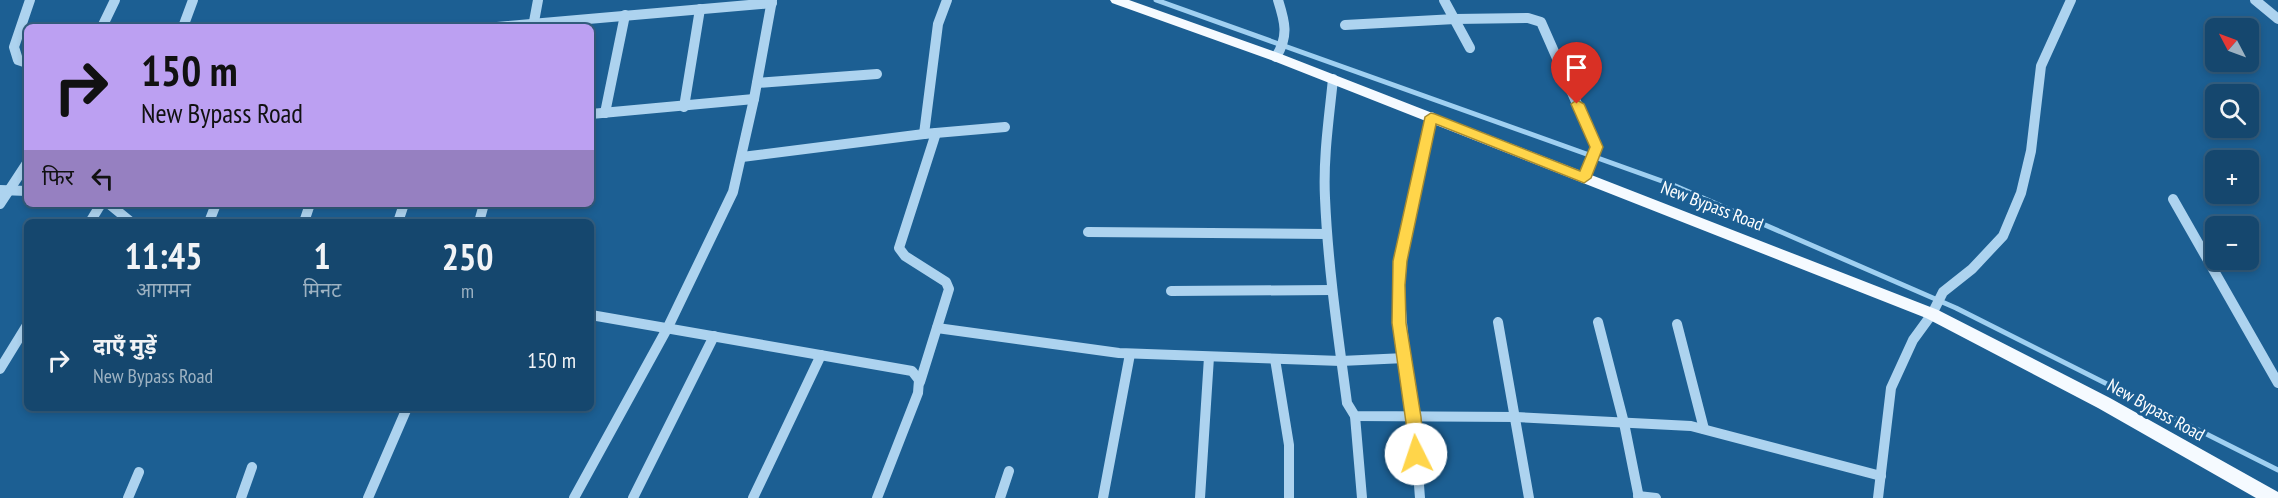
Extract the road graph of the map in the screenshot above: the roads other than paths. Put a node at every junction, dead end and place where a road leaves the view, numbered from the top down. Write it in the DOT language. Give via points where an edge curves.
graph roads {
  1 [pos="30,0"];
  2 [pos="115,0"];
  3 [pos="193,0"];
  4 [pos="538,0"];
  5 [pos="947,0"];
  6 [pos="1116,0"];
  7 [pos="1278,0"];
  8 [pos="1444,0"];
  9 [pos="2071,0"];
  10 [pos="2255,0"];
  11 [pos="772,2"];
  12 [pos="700,9"];
  13 [pos="625,15"];
  14 [pos="1455,19"];
  15 [pos="2278,19"];
  16 [pos="103,24"];
  17 [pos="184,24"];
  18 [pos="534,24"];
  19 [pos="543,24"];
  20 [pos="1345,25"];
  21 [pos="1470,48"];
  22 [pos="1281,49"];
  23 [pos="24,62"];
  24 [pos="877,74"];
  25 [pos="1333,79"];
  26 [pos="757,83"];
  27 [pos="754,99"];
  28 [pos="684,107"];
  29 [pos="604,113"];
  30 [pos="594,114"];
  31 [pos="1431,117"];
  32 [pos="1005,127"];
  33 [pos="930,134"];
  34 [pos="742,157"];
  35 [pos="24,167"];
  36 [pos="1584,178"];
  37 [pos="5,190"];
  38 [pos="24,191"];
  39 [pos="2173,199"];
  40 [pos="0,204"];
  41 [pos="113,207"];
  42 [pos="127,219"];
  43 [pos="1088,232"];
  44 [pos="1327,234"];
  45 [pos="1332,290"];
  46 [pos="1171,291"];
  47 [pos="1934,311"];
  48 [pos="594,315"];
  49 [pos="1498,322"];
  50 [pos="1598,322"];
  51 [pos="1677,324"];
  52 [pos="668,327"];
  53 [pos="937,328"];
  54 [pos="24,330"];
  55 [pos="714,336"];
  56 [pos="1130,354"];
  57 [pos="821,355"];
  58 [pos="1209,357"];
  59 [pos="1405,358"];
  60 [pos="1275,359"];
  61 [pos="1341,361"];
  62 [pos="0,369"];
  63 [pos="920,382"];
  64 [pos="2278,383"];
  65 [pos="406,411"];
  66 [pos="1355,416"];
  67 [pos="1414,417"];
  68 [pos="1516,417"];
  69 [pos="1624,423"];
  70 [pos="1704,429"];
  71 [pos="252,467"];
  72 [pos="1009,471"];
  73 [pos="139,472"];
  74 [pos="1881,476"];
  75 [pos="1639,497"];
  76 [pos="2267,497"];
  77 [pos="128,498"];
  78 [pos="241,498"];
  79 [pos="368,498"];
  80 [pos="574,498"];
  81 [pos="633,498"];
  82 [pos="753,498"];
  83 [pos="877,498"];
  84 [pos="1000,498"];
  85 [pos="1103,498"];
  86 [pos="1200,498"];
  87 [pos="1288,498"];
  88 [pos="1362,498"];
  89 [pos="1420,498"];
  90 [pos="1529,498"];
  91 [pos="1656,498"];
  92 [pos="1878,498"];
  1 -- 23 [label="street" via="14,47 18,60"];
  2 -- 16 [label="street"];
  3 -- 17 [label="street"];
  4 -- 18 [label="street"];
  5 -- 33 [label="street" via="938,24"];
  6 -- 22 [label="main road, New Bypass Road"];
  7 -- 22 [label="street" via="1286,26"];
  8 -- 14 [label="street"];
  9 -- 47 [label="street" via="2041,66 2031,151 2021,193 2003,236 1972,270 1943,292"];
  10 -- 15 [label="street"];
  11 -- 12 [label="street"];
  11 -- 26 [label="street"];
  12 -- 13 [label="street"];
  12 -- 28 [label="street"];
  13 -- 19 [label="street"];
  13 -- 29 [label="street"];
  14 -- 20 [label="street"];
  14 -- 21 [label="street"];
  14 -- 36 [label="street" via="1528,18 1540,22 1595,142"];
  22 -- 25 [label="main road, New Bypass Road"];
  24 -- 26 [label="street"];
  25 -- 31 [label="main road, New Bypass Road"];
  25 -- 44 [label="street" via="1326,162"];
  26 -- 27 [label="street"];
  27 -- 28 [label="street"];
  27 -- 34 [label="street"];
  28 -- 29 [label="street"];
  29 -- 30 [label="street"];
  31 -- 36 [label="main road, New Bypass Road"];
  31 -- 59 [label="street" via="1400,261 1398,305"];
  32 -- 33 [label="street"];
  33 -- 34 [label="street"];
  33 -- 53 [label="street" via="899,248 946,282 949,289"];
  34 -- 52 [label="street" via="728,206"];
  35 -- 37 [label="street"];
  36 -- 47 [label="main road, New Bypass Road"];
  37 -- 38 [label="street"];
  37 -- 40 [label="street"];
  39 -- 64 [label="street"];
  41 -- 42 [label="street"];
  43 -- 44 [label="street"];
  44 -- 45 [label="street"];
  45 -- 46 [label="street"];
  45 -- 61 [label="street"];
  47 -- 74 [label="street" via="1913,340 1891,388"];
  47 -- 76 [label="main road, New Bypass Road"];
  48 -- 52 [label="street"];
  49 -- 68 [label="street"];
  50 -- 69 [label="street"];
  51 -- 70 [label="street"];
  52 -- 55 [label="street"];
  52 -- 80 [label="street"];
  53 -- 56 [label="street"];
  53 -- 63 [label="street"];
  54 -- 62 [label="street"];
  55 -- 57 [label="street"];
  55 -- 81 [label="street"];
  56 -- 58 [label="street"];
  56 -- 85 [label="street"];
  57 -- 63 [label="street" via="912,371"];
  57 -- 82 [label="street"];
  58 -- 60 [label="street"];
  58 -- 86 [label="street"];
  59 -- 61 [label="street"];
  59 -- 67 [label="street"];
  60 -- 61 [label="street"];
  60 -- 87 [label="street" via="1287,425"];
  61 -- 66 [label="street" via="1347,403"];
  63 -- 83 [label="street"];
  65 -- 79 [label="street"];
  66 -- 67 [label="street"];
  66 -- 88 [label="street"];
  67 -- 68 [label="street"];
  67 -- 89 [label="street"];
  68 -- 69 [label="street"];
  68 -- 90 [label="street"];
  69 -- 70 [label="street"];
  69 -- 75 [label="street"];
  70 -- 74 [label="street"];
  71 -- 78 [label="street"];
  72 -- 84 [label="street"];
  73 -- 77 [label="street"];
  74 -- 92 [label="street"];
  75 -- 91 [label="street"];
}
